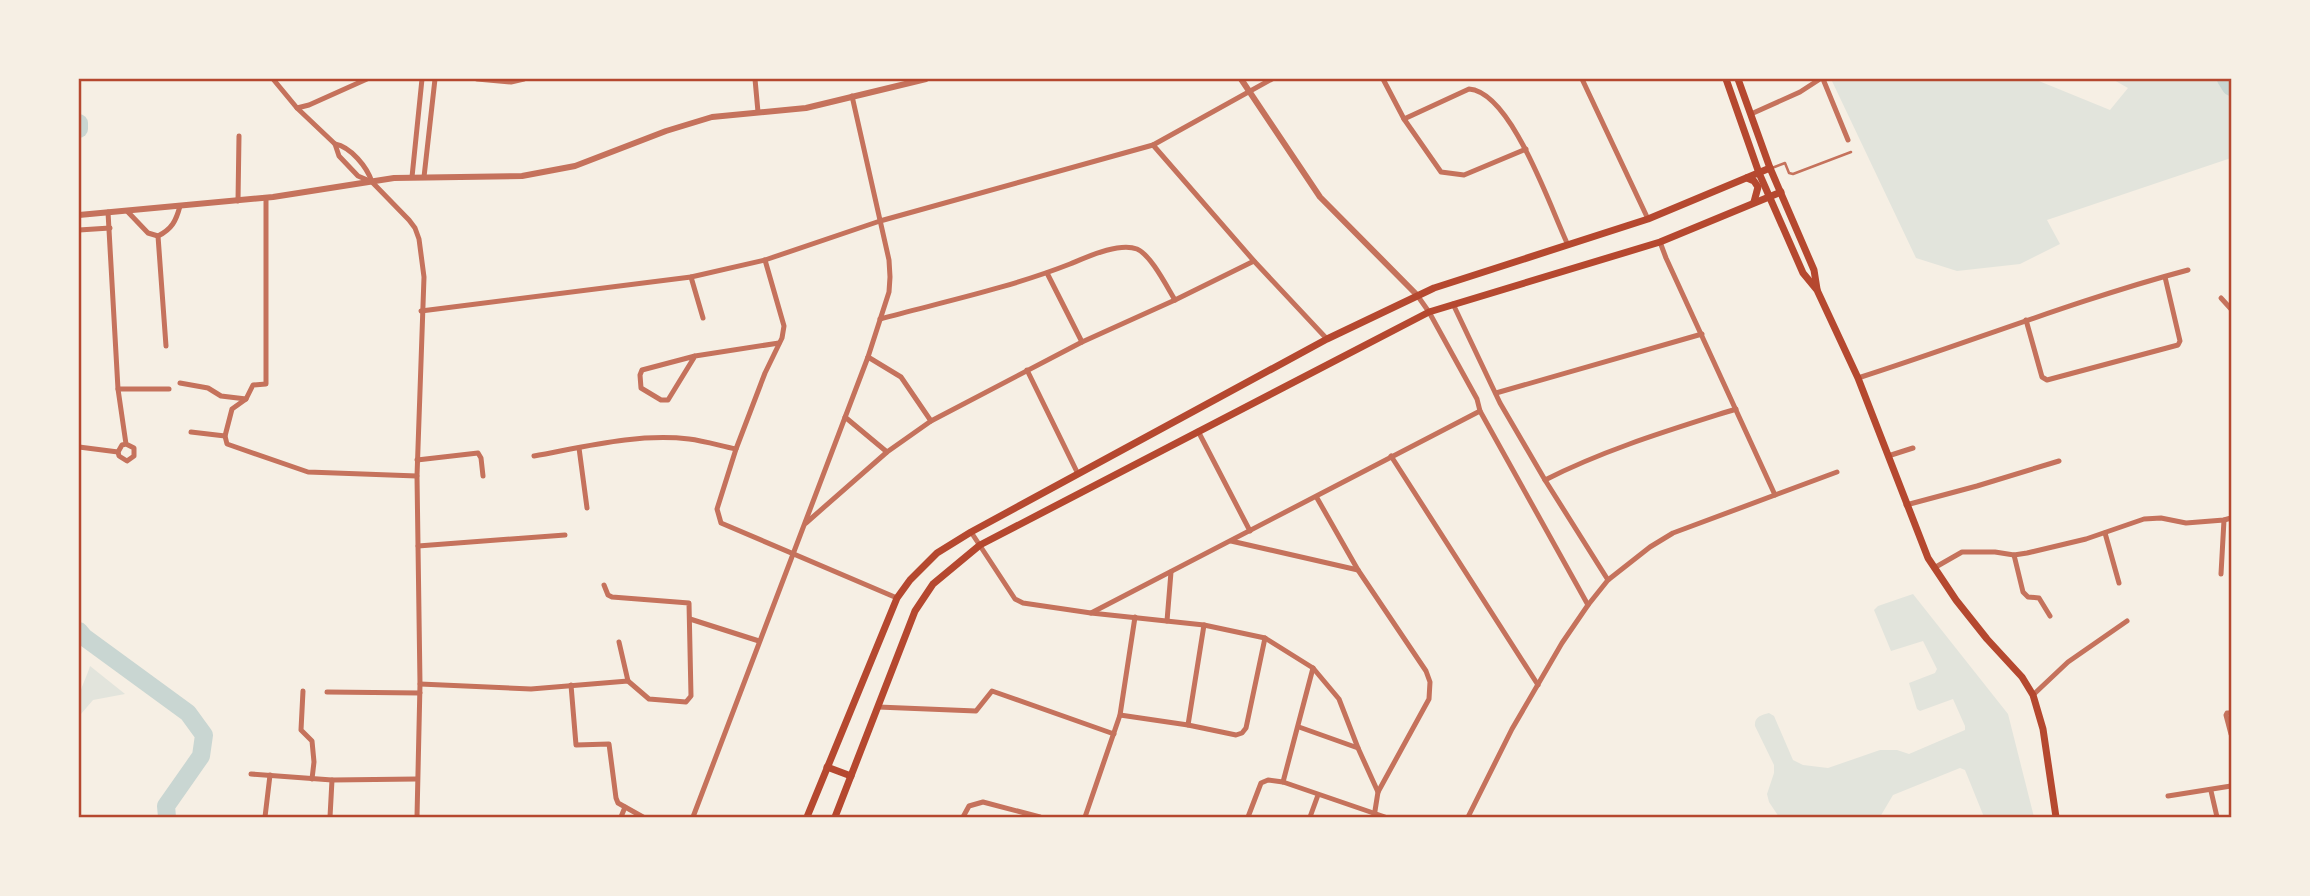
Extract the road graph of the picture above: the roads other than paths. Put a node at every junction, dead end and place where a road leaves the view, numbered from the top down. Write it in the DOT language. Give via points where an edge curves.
graph roads {
  1 [pos="274,79"];
  2 [pos="367,79"];
  3 [pos="422,79"];
  4 [pos="435,79"];
  5 [pos="477,79"];
  6 [pos="524,79"];
  7 [pos="755,79"];
  8 [pos="926,79"];
  9 [pos="1241,79"];
  10 [pos="1256,79"];
  11 [pos="1272,79"];
  12 [pos="1383,79"];
  13 [pos="1582,79"];
  14 [pos="1726,79"];
  15 [pos="1738,79"];
  16 [pos="1821,79"];
  17 [pos="512,80"];
  18 [pos="1260,85"];
  19 [pos="1248,91"];
  20 [pos="852,96"];
  21 [pos="297,108"];
  22 [pos="758,112"];
  23 [pos="1751,114"];
  24 [pos="1404,119"];
  25 [pos="239,136"];
  26 [pos="1848,140"];
  27 [pos="335,144"];
  28 [pos="1153,145"];
  29 [pos="1526,149"];
  30 [pos="1851,152"];
  31 [pos="1770,168"];
  32 [pos="1759,173"];
  33 [pos="412,177"];
  34 [pos="424,177"];
  35 [pos="1747,178"];
  36 [pos="372,182"];
  37 [pos="1781,192"];
  38 [pos="1770,196"];
  39 [pos="266,198"];
  40 [pos="239,201"];
  41 [pos="1754,202"];
  42 [pos="180,206"];
  43 [pos="128,211"];
  44 [pos="108,212"];
  45 [pos="79,215"];
  46 [pos="1648,219"];
  47 [pos="880,221"];
  48 [pos="110,228"];
  49 [pos="79,230"];
  50 [pos="158,236"];
  51 [pos="1660,243"];
  52 [pos="1568,245"];
  53 [pos="765,260"];
  54 [pos="1254,261"];
  55 [pos="2188,270"];
  56 [pos="1047,273"];
  57 [pos="691,277"];
  58 [pos="2165,277"];
  59 [pos="1817,290"];
  60 [pos="1417,296"];
  61 [pos="2221,298"];
  62 [pos="1175,300"];
  63 [pos="1453,304"];
  64 [pos="2231,309"];
  65 [pos="421,311"];
  66 [pos="1429,313"];
  67 [pos="703,318"];
  68 [pos="880,319"];
  69 [pos="2026,320"];
  70 [pos="1702,334"];
  71 [pos="1327,339"];
  72 [pos="779,342"];
  73 [pos="1082,342"];
  74 [pos="166,346"];
  75 [pos="695,356"];
  76 [pos="868,357"];
  77 [pos="1027,370"];
  78 [pos="1858,378"];
  79 [pos="180,383"];
  80 [pos="169,389"];
  81 [pos="118,390"];
  82 [pos="1496,393"];
  83 [pos="246,399"];
  84 [pos="1736,409"];
  85 [pos="1480,411"];
  86 [pos="845,417"];
  87 [pos="931,421"];
  88 [pos="1198,431"];
  89 [pos="191,432"];
  90 [pos="225,436"];
  91 [pos="126,444"];
  92 [pos="79,447"];
  93 [pos="579,448"];
  94 [pos="1913,448"];
  95 [pos="736,449"];
  96 [pos="118,452"];
  97 [pos="887,452"];
  98 [pos="534,456"];
  99 [pos="1391,456"];
  100 [pos="1888,456"];
  101 [pos="417,460"];
  102 [pos="2059,461"];
  103 [pos="1837,471"];
  104 [pos="1077,474"];
  105 [pos="483,475"];
  106 [pos="417,476"];
  107 [pos="1545,480"];
  108 [pos="1775,495"];
  109 [pos="1317,498"];
  110 [pos="1906,505"];
  111 [pos="587,508"];
  112 [pos="2231,518"];
  113 [pos="2224,520"];
  114 [pos="804,525"];
  115 [pos="1250,531"];
  116 [pos="971,532"];
  117 [pos="2105,533"];
  118 [pos="565,535"];
  119 [pos="1231,541"];
  120 [pos="980,545"];
  121 [pos="418,546"];
  122 [pos="794,553"];
  123 [pos="2014,555"];
  124 [pos="1933,568"];
  125 [pos="1357,570"];
  126 [pos="1171,572"];
  127 [pos="2221,574"];
  128 [pos="1608,580"];
  129 [pos="2119,583"];
  130 [pos="604,585"];
  131 [pos="897,598"];
  132 [pos="1588,605"];
  133 [pos="1091,613"];
  134 [pos="2049,616"];
  135 [pos="1135,617"];
  136 [pos="690,619"];
  137 [pos="1167,621"];
  138 [pos="2127,621"];
  139 [pos="1204,625"];
  140 [pos="1265,638"];
  141 [pos="619,642"];
  142 [pos="759,642"];
  143 [pos="1313,668"];
  144 [pos="628,681"];
  145 [pos="420,684"];
  146 [pos="571,685"];
  147 [pos="1538,685"];
  148 [pos="303,691"];
  149 [pos="327,692"];
  150 [pos="420,693"];
  151 [pos="2033,695"];
  152 [pos="878,707"];
  153 [pos="2231,713"];
  154 [pos="1120,715"];
  155 [pos="1188,725"];
  156 [pos="1299,727"];
  157 [pos="1114,734"];
  158 [pos="2231,734"];
  159 [pos="1358,748"];
  160 [pos="827,767"];
  161 [pos="251,774"];
  162 [pos="270,775"];
  163 [pos="851,776"];
  164 [pos="312,779"];
  165 [pos="417,779"];
  166 [pos="332,780"];
  167 [pos="1283,782"];
  168 [pos="2231,786"];
  169 [pos="2211,790"];
  170 [pos="1378,792"];
  171 [pos="1318,796"];
  172 [pos="2168,796"];
  173 [pos="625,807"];
  174 [pos="1375,815"];
  175 [pos="265,817"];
  176 [pos="330,817"];
  177 [pos="417,817"];
  178 [pos="621,817"];
  179 [pos="643,817"];
  180 [pos="693,817"];
  181 [pos="807,817"];
  182 [pos="835,817"];
  183 [pos="962,817"];
  184 [pos="1040,817"];
  185 [pos="1085,817"];
  186 [pos="1248,817"];
  187 [pos="1310,817"];
  188 [pos="1385,817"];
  189 [pos="1468,817"];
  190 [pos="2056,817"];
  191 [pos="2217,817"];
  1 -- 21 [label="street"];
  2 -- 21 [label="street"];
  3 -- 33 [label="street"];
  4 -- 34 [label="street"];
  5 -- 17 [label="street"];
  6 -- 17 [label="street"];
  7 -- 22 [label="street"];
  8 -- 20 [label="street"];
  9 -- 19 [label="street"];
  10 -- 18 [label="street"];
  11 -- 18 [label="street"];
  12 -- 24 [label="street"];
  13 -- 46 [label="street"];
  14 -- 32 [label="main road"];
  15 -- 23 [label="main road"];
  16 -- 23 [label="street"];
  16 -- 26 [label="street"];
  18 -- 19 [label="street"];
  19 -- 28 [label="street"];
  19 -- 60 [label="street" via="1320,197"];
  20 -- 22 [label="street"];
  20 -- 47 [label="street"];
  21 -- 27 [label="street"];
  22 -- 34 [label="street" via="712,117 575,166 522,176"];
  23 -- 31 [label="main road"];
  24 -- 29 [label="street" via="1441,172 1448,174 1464,175"];
  24 -- 29 [label="street" via="1475,89 1493,99"];
  25 -- 40 [label="street"];
  27 -- 36 [label="street" via="339,156 358,176"];
  27 -- 36 [label="street" via="349,151 369,172"];
  28 -- 47 [label="street"];
  28 -- 54 [label="street"];
  29 -- 52 [label="street"];
  30 -- 31 [label="lane" via="1793,174 1785,163"];
  31 -- 32 [label="main road"];
  31 -- 37 [label="main road"];
  32 -- 35 [label="main road"];
  32 -- 38 [label="main road"];
  33 -- 34 [label="street"];
  33 -- 36 [label="street"];
  35 -- 41 [label="main road" via="1758,187"];
  35 -- 46 [label="main road"];
  36 -- 39 [label="street"];
  36 -- 65 [label="street" via="415,228 424,277"];
  37 -- 38 [label="main road"];
  37 -- 59 [label="main road" via="1814,270"];
  38 -- 41 [label="main road"];
  38 -- 59 [label="main road" via="1803,272"];
  39 -- 40 [label="street"];
  39 -- 83 [label="street" via="266,384 253,385"];
  40 -- 42 [label="street"];
  41 -- 51 [label="main road"];
  42 -- 43 [label="street"];
  42 -- 50 [label="street" via="175,222"];
  43 -- 44 [label="street"];
  43 -- 50 [label="street" via="148,233"];
  44 -- 45 [label="street"];
  44 -- 48 [label="street"];
  46 -- 52 [label="main road"];
  47 -- 53 [label="street"];
  47 -- 68 [label="street" via="890,277"];
  48 -- 49 [label="street"];
  48 -- 81 [label="street"];
  50 -- 74 [label="street"];
  51 -- 63 [label="main road"];
  51 -- 70 [label="street"];
  52 -- 60 [label="main road"];
  53 -- 57 [label="street"];
  53 -- 72 [label="street" via="784,326"];
  54 -- 62 [label="street"];
  54 -- 71 [label="street"];
  55 -- 58 [label="street"];
  56 -- 62 [label="street" via="1099,253 1137,249"];
  56 -- 68 [label="street"];
  56 -- 73 [label="street"];
  57 -- 65 [label="street"];
  57 -- 67 [label="street"];
  58 -- 69 [label="street"];
  58 -- 69 [label="street" via="2178,345 2047,380 2042,377"];
  59 -- 78 [label="main road"];
  60 -- 66 [label="street"];
  60 -- 71 [label="main road"];
  61 -- 64 [label="street"];
  62 -- 73 [label="street"];
  63 -- 66 [label="main road"];
  63 -- 82 [label="street"];
  65 -- 101 [label="street"];
  66 -- 85 [label="street"];
  66 -- 88 [label="main road"];
  68 -- 76 [label="street"];
  69 -- 78 [label="street"];
  70 -- 82 [label="street"];
  70 -- 84 [label="street"];
  71 -- 104 [label="main road"];
  72 -- 75 [label="street"];
  72 -- 95 [label="street"];
  73 -- 77 [label="street"];
  75 -- 75 [label="street" via="642,370 641,388 668,400"];
  76 -- 86 [label="street"];
  76 -- 87 [label="street" via="901,377"];
  77 -- 87 [label="street"];
  77 -- 104 [label="street"];
  78 -- 100 [label="main road"];
  79 -- 83 [label="street"];
  80 -- 81 [label="street"];
  81 -- 91 [label="street"];
  82 -- 107 [label="street"];
  83 -- 90 [label="street" via="232,409"];
  84 -- 107 [label="street" via="1635,440"];
  84 -- 108 [label="street"];
  85 -- 99 [label="street"];
  85 -- 132 [label="street"];
  86 -- 97 [label="street"];
  86 -- 114 [label="street"];
  87 -- 97 [label="street"];
  88 -- 115 [label="street"];
  88 -- 120 [label="main road"];
  89 -- 90 [label="street"];
  90 -- 106 [label="street" via="231,447 308,472"];
  91 -- 96 [label="street"];
  91 -- 96 [label="street" via="134,448 134,456 122,460"];
  92 -- 96 [label="street"];
  93 -- 95 [label="street" via="662,438"];
  93 -- 98 [label="street"];
  93 -- 111 [label="street"];
  94 -- 100 [label="street"];
  95 -- 122 [label="street" via="718,509 721,523"];
  97 -- 114 [label="street"];
  99 -- 109 [label="street"];
  99 -- 147 [label="street"];
  100 -- 110 [label="main road"];
  101 -- 105 [label="street" via="478,453"];
  101 -- 106 [label="street"];
  102 -- 110 [label="street"];
  103 -- 108 [label="street"];
  104 -- 116 [label="main road"];
  106 -- 121 [label="street"];
  107 -- 128 [label="street"];
  108 -- 128 [label="street" via="1673,533"];
  109 -- 115 [label="street"];
  109 -- 125 [label="street"];
  110 -- 124 [label="main road"];
  112 -- 113 [label="street"];
  113 -- 117 [label="street" via="2144,519"];
  113 -- 127 [label="street"];
  114 -- 122 [label="street"];
  115 -- 119 [label="street"];
  116 -- 120 [label="street"];
  116 -- 131 [label="main road" via="937,553"];
  117 -- 123 [label="street"];
  117 -- 129 [label="street"];
  118 -- 121 [label="street"];
  119 -- 125 [label="street"];
  119 -- 126 [label="street"];
  120 -- 133 [label="street" via="1015,599"];
  120 -- 152 [label="main road" via="933,584 915,611"];
  121 -- 145 [label="street"];
  122 -- 131 [label="street"];
  122 -- 142 [label="street"];
  123 -- 124 [label="street" via="1962,552"];
  123 -- 134 [label="street" via="2023,592 2039,598"];
  124 -- 151 [label="main road"];
  125 -- 170 [label="street" via="1426,671 1431,691"];
  126 -- 133 [label="street"];
  126 -- 137 [label="street"];
  128 -- 132 [label="street"];
  130 -- 136 [label="street" via="612,597 688,602"];
  131 -- 160 [label="main road"];
  132 -- 147 [label="street"];
  133 -- 135 [label="street"];
  135 -- 137 [label="street"];
  135 -- 154 [label="street"];
  136 -- 142 [label="street"];
  136 -- 144 [label="street" via="691,696 687,702 649,699"];
  137 -- 139 [label="street"];
  138 -- 151 [label="street" via="2068,662"];
  139 -- 140 [label="street"];
  139 -- 155 [label="street"];
  140 -- 143 [label="street"];
  140 -- 155 [label="street" via="1242,733"];
  141 -- 144 [label="street"];
  142 -- 180 [label="street"];
  143 -- 156 [label="street"];
  143 -- 159 [label="street" via="1339,699"];
  144 -- 146 [label="street"];
  145 -- 146 [label="street" via="531,689"];
  145 -- 150 [label="street"];
  146 -- 173 [label="street" via="576,745 609,744 616,798"];
  147 -- 189 [label="street"];
  148 -- 164 [label="street" via="301,730 312,741"];
  149 -- 150 [label="street"];
  150 -- 165 [label="street"];
  151 -- 190 [label="main road" via="2043,729"];
  152 -- 157 [label="street" via="976,711 992,691"];
  152 -- 163 [label="main road"];
  153 -- 158 [label="street" via="2226,715"];
  154 -- 155 [label="street"];
  154 -- 157 [label="street"];
  156 -- 159 [label="street"];
  156 -- 167 [label="street"];
  157 -- 185 [label="street"];
  159 -- 170 [label="street"];
  160 -- 163 [label="main road"];
  160 -- 181 [label="main road"];
  161 -- 162 [label="street"];
  162 -- 164 [label="street"];
  162 -- 175 [label="street"];
  163 -- 182 [label="main road"];
  164 -- 166 [label="street"];
  165 -- 166 [label="street"];
  165 -- 177 [label="street"];
  166 -- 176 [label="street"];
  167 -- 171 [label="street"];
  167 -- 186 [label="street" via="1261,783"];
  168 -- 169 [label="street"];
  169 -- 172 [label="street"];
  169 -- 191 [label="street"];
  170 -- 174 [label="street"];
  171 -- 174 [label="street"];
  171 -- 187 [label="street"];
  173 -- 178 [label="street"];
  173 -- 179 [label="street"];
  174 -- 188 [label="street"];
  183 -- 184 [label="street" via="969,806 983,802"];
}
